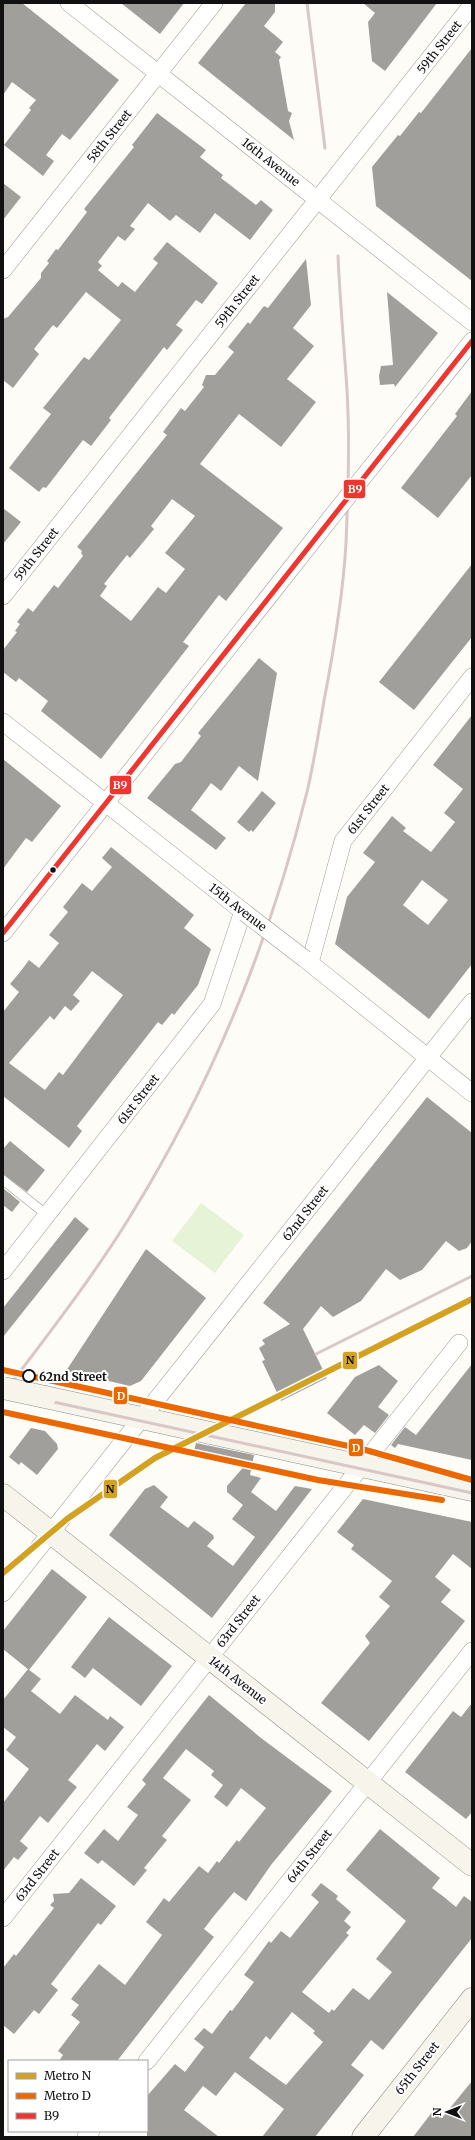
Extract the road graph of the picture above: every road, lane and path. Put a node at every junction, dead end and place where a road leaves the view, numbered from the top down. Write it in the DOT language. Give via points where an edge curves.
graph roads {
  1 [pos="69,3"];
  2 [pos="214,3"];
  3 [pos="472,5"];
  4 [pos="158,74"];
  5 [pos="318,199"];
  6 [pos="3,270"];
  7 [pos="472,322"];
  8 [pos="472,341"];
  9 [pos="3,596"];
  10 [pos="472,677"];
  11 [pos="3,722"];
  12 [pos="106,803"];
  13 [pos="244,912"];
  14 [pos="3,933"];
  15 [pos="307,961"];
  16 [pos="472,1002"];
  17 [pos="428,1058"];
  18 [pos="472,1093"];
  19 [pos="3,1180"];
  20 [pos="47,1214"];
  21 [pos="3,1271"];
  22 [pos="459,1343"];
  23 [pos="3,1388"];
  24 [pos="141,1419"];
  25 [pos="360,1466"];
  26 [pos="472,1490"];
  27 [pos="3,1495"];
  28 [pos="51,1532"];
  29 [pos="3,1593"];
  30 [pos="472,1651"];
  31 [pos="210,1657"];
  32 [pos="368,1782"];
  33 [pos="468,1859"];
  34 [pos="3,1918"];
  35 [pos="472,1999"];
  36 [pos="147,2060"];
  37 [pos="363,2137"];
  1 -- 4 [label="street, 16th Avenue"];
  2 -- 4 [label="street, 58th Street"];
  3 -- 5 [label="street, 59th Street"];
  4 -- 5 [label="street, 16th Avenue"];
  4 -- 6 [label="street, 58th Street"];
  5 -- 7 [label="street, 16th Avenue"];
  5 -- 9 [label="street, 59th Street"];
  8 -- 12 [label="street, bridge"];
  10 -- 15 [label="street, 61st Street" via="343,842"];
  11 -- 12 [label="street, 15th Avenue"];
  12 -- 13 [label="street, 15th Avenue"];
  12 -- 14 [label="street"];
  13 -- 15 [label="street, 15th Avenue, bridge"];
  13 -- 20 [label="street, 61st Street" via="212,1004"];
  15 -- 17 [label="street, 15th Avenue"];
  16 -- 17 [label="street, 62nd Street"];
  17 -- 18 [label="street, 15th Avenue"];
  17 -- 24 [label="street, 62nd Street"];
  19 -- 20 [label="lane"];
  20 -- 21 [label="street, 61st Street"];
  22 -- 25 [label="street, 63rd Street"];
  23 -- 24 [label="main road, bridge"];
  24 -- 25 [label="main road"];
  24 -- 28 [label="street, 62nd Street"];
  25 -- 26 [label="main road"];
  25 -- 31 [label="street, 63rd Street"];
  27 -- 28 [label="main road, 14th Avenue"];
  28 -- 29 [label="street, 62nd Street"];
  28 -- 31 [label="main road, 14th Avenue"];
  30 -- 32 [label="street, 64th Street"];
  31 -- 32 [label="main road, 14th Avenue"];
  31 -- 34 [label="street, 63rd Street"];
  32 -- 33 [label="main road, 14th Avenue"];
  32 -- 36 [label="street, 64th Street"];
  35 -- 37 [label="main road, 65th Street"];
}
